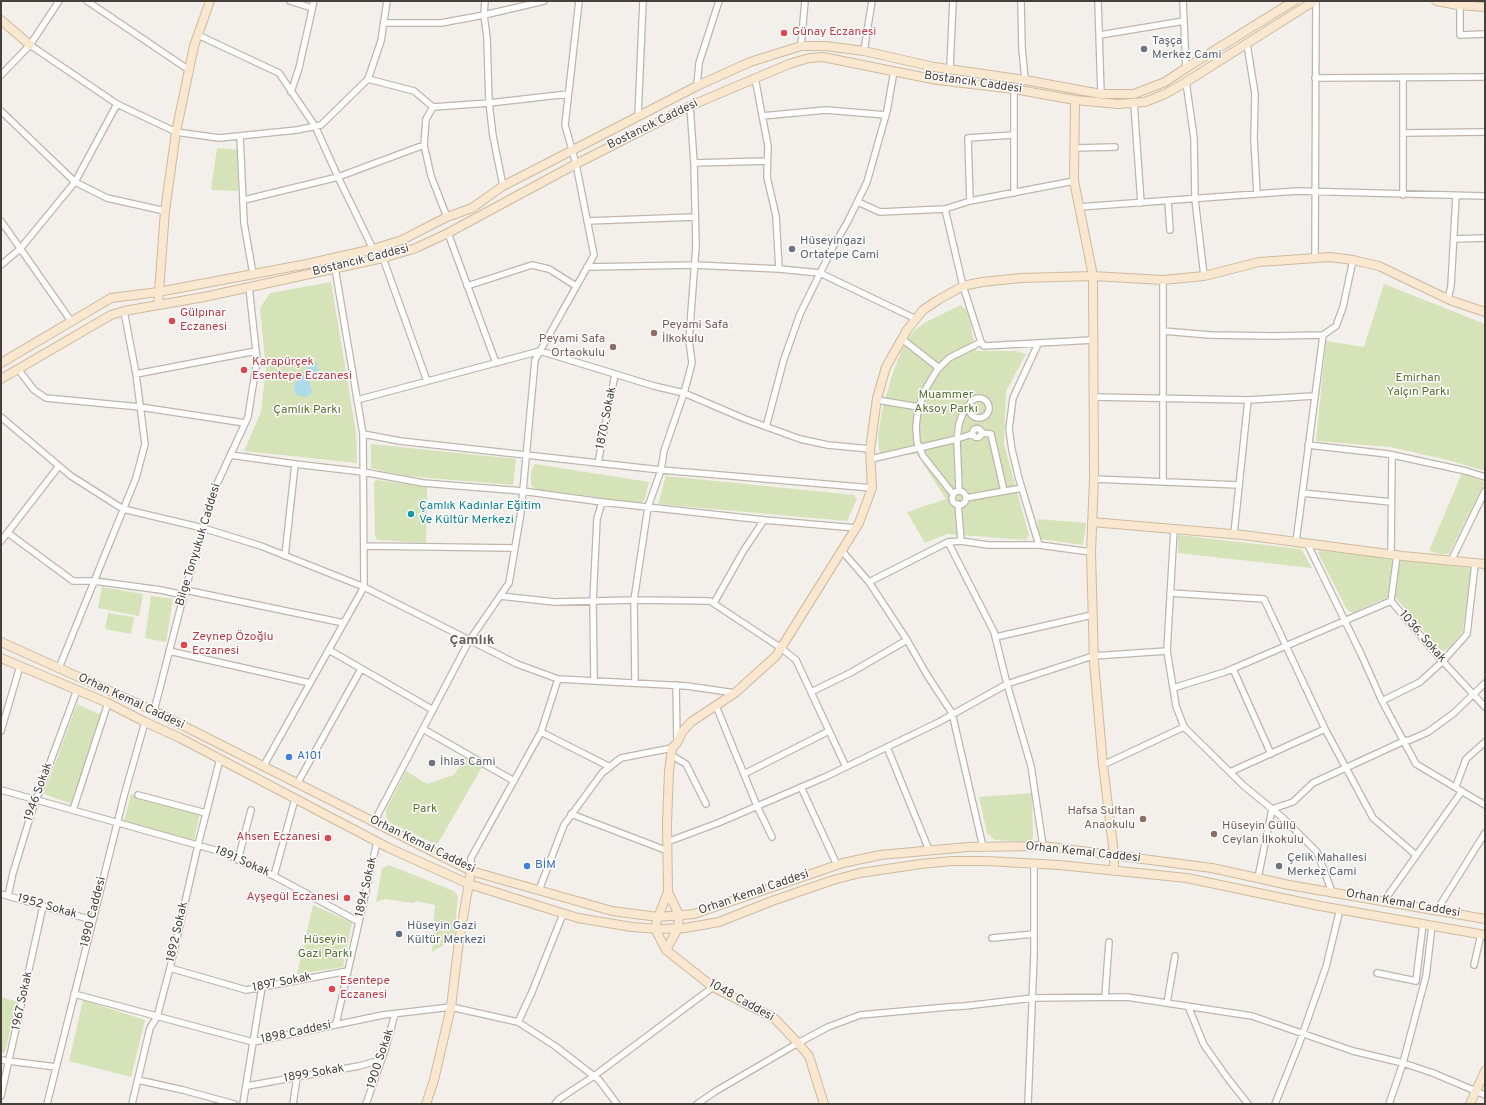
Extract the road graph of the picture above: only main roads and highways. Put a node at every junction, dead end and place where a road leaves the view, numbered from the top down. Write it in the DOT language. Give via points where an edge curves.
graph roads {
  1 [pos="210,1"];
  2 [pos="1294,1"];
  3 [pos="1315,1"];
  4 [pos="1436,1"];
  5 [pos="1484,5"];
  6 [pos="1,20"];
  7 [pos="30,45"];
  8 [pos="1075,100"];
  9 [pos="1094,276"];
  10 [pos="158,292"];
  11 [pos="158,305"];
  12 [pos="1485,312"];
  13 [pos="1,363"];
  14 [pos="1,380"];
  15 [pos="1092,522"];
  16 [pos="1485,564"];
  17 [pos="1,642"];
  18 [pos="1,658"];
  19 [pos="154,711"];
  20 [pos="145,722"];
  21 [pos="1114,854"];
  22 [pos="471,871"];
  23 [pos="1114,871"];
  24 [pos="469,884"];
  25 [pos="668,892"];
  26 [pos="1485,918"];
  27 [pos="678,922"];
  28 [pos="657,923"];
  29 [pos="1483,935"];
  30 [pos="666,950"];
  31 [pos="1485,1070"];
  32 [pos="426,1104"];
  33 [pos="824,1104"];
  34 [pos="1470,1104"];
  1 -- 10 [label="main road" via="194,46 176,132 165,211"];
  2 -- 10 [label="main road, Bostancık Caddesi" via="1165,82 1134,94 1101,94 934,67 864,51 802,46 750,62 697,86 503,186 472,208 447,217 402,240 373,249"];
  3 -- 8 [label="main road, Bostancık Caddesi" via="1165,94 1145,102 1134,103"];
  4 -- 5 [label="main road"];
  6 -- 7 [label="main road"];
  8 -- 9 [label="main road" via="1074,181"];
  8 -- 11 [label="main road, Bostancık Caddesi" via="1014,89 938,80 823,57 809,58 690,106 576,164 448,234 416,248 383,258"];
  9 -- 12 [label="main road" via="1163,280 1204,276 1259,262 1330,257 1379,266 1448,299"];
  9 -- 15 [label="main road"];
  9 -- 25 [label="main road" via="1021,278 963,286 923,310 902,339 886,367 877,400 870,450 872,488 856,528 776,656 735,693 690,722 673,748 669,771"];
  10 -- 11 [label="main road"];
  10 -- 13 [label="main road, Bostancık Caddesi" via="111,298"];
  11 -- 14 [label="main road, Bostancık Caddesi" via="111,315"];
  15 -- 16 [label="main road" via="1234,534"];
  15 -- 21 [label="main road" via="1090,552 1093,656"];
  17 -- 19 [label="main road, Orhan Kemal Caddesi"];
  18 -- 20 [label="main road, Orhan Kemal Caddesi" via="108,703"];
  19 -- 20 [label="main road"];
  19 -- 22 [label="main road, Orhan Kemal Caddesi"];
  20 -- 24 [label="main road, Orhan Kemal Caddesi" via="377,842"];
  21 -- 23 [label="main road"];
  21 -- 26 [label="main road, Orhan Kemal Caddesi" via="1212,868"];
  21 -- 27 [label="main road, Orhan Kemal Caddesi" via="1043,846 983,846 880,855 837,865 694,914"];
  22 -- 24 [label="main road"];
  22 -- 28 [label="main road, Orhan Kemal Caddesi"];
  23 -- 27 [label="main road, Orhan Kemal Caddesi" via="986,861 920,864 860,873 833,880 719,922"];
  23 -- 29 [label="main road, Orhan Kemal Caddesi" via="1187,878"];
  24 -- 28 [label="main road, Orhan Kemal Caddesi" via="578,918 632,927"];
  24 -- 32 [label="main road" via="451,1007"];
  25 -- 27 [label="main road"];
  25 -- 28 [label="main road"];
  27 -- 28 [label="main road, Orhan Kemal Caddesi"];
  27 -- 28 [label="main road, Orhan Kemal Caddesi"];
  27 -- 30 [label="main road"];
  28 -- 30 [label="main road, 1048 Caddesi"];
  30 -- 33 [label="main road, 1048 Caddesi" via="713,987 774,1018 809,1056"];
  31 -- 34 [label="main road"];
}
